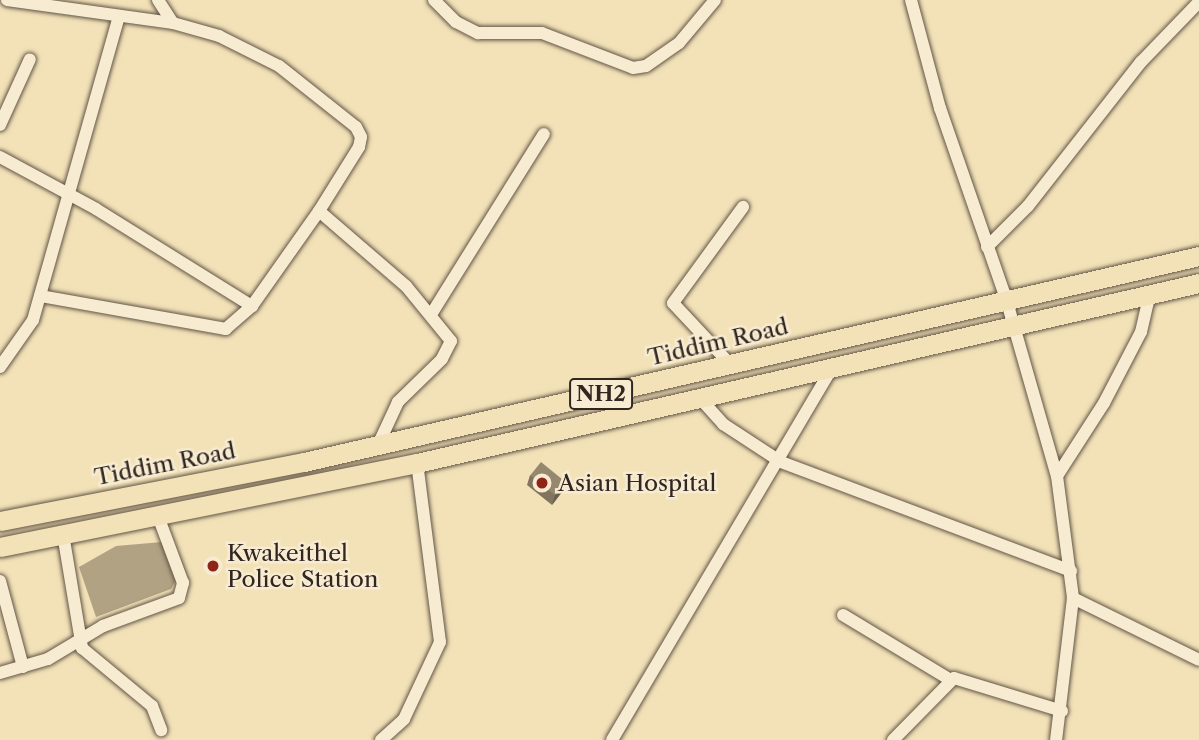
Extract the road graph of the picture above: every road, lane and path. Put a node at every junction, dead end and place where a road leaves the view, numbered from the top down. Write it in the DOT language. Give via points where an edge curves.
graph roads {
  1 [pos="7,0"];
  2 [pos="158,0"];
  3 [pos="434,0"];
  4 [pos="715,0"];
  5 [pos="911,0"];
  6 [pos="1199,2"];
  7 [pos="119,17"];
  8 [pos="173,23"];
  9 [pos="30,59"];
  10 [pos="0,125"];
  11 [pos="544,134"];
  12 [pos="0,158"];
  13 [pos="66,192"];
  14 [pos="743,207"];
  15 [pos="319,211"];
  16 [pos="988,247"];
  17 [pos="1199,257"];
  18 [pos="1199,283"];
  19 [pos="40,296"];
  20 [pos="1149,296"];
  21 [pos="1007,302"];
  22 [pos="252,306"];
  23 [pos="432,313"];
  24 [pos="1015,328"];
  25 [pos="730,364"];
  26 [pos="835,365"];
  27 [pos="0,367"];
  28 [pos="698,396"];
  29 [pos="378,445"];
  30 [pos="781,462"];
  31 [pos="417,463"];
  32 [pos="1057,476"];
  33 [pos="158,516"];
  34 [pos="0,521"];
  35 [pos="63,534"];
  36 [pos="0,547"];
  37 [pos="1071,571"];
  38 [pos="0,581"];
  39 [pos="1073,598"];
  40 [pos="843,615"];
  41 [pos="79,641"];
  42 [pos="1199,660"];
  43 [pos="23,667"];
  44 [pos="0,673"];
  45 [pos="949,679"];
  46 [pos="1062,710"];
  47 [pos="161,730"];
  48 [pos="381,740"];
  49 [pos="612,740"];
  50 [pos="893,740"];
  51 [pos="1056,740"];
  1 -- 7 [label="street"];
  2 -- 8 [label="street"];
  3 -- 4 [label="street" via="456,22 478,33 550,35 633,68 646,66 679,43"];
  5 -- 16 [label="street" via="940,108"];
  6 -- 16 [label="street" via="1141,61 1036,196"];
  7 -- 8 [label="street"];
  7 -- 13 [label="street"];
  8 -- 15 [label="street" via="255,51 356,127 359,147"];
  9 -- 10 [label="street"];
  11 -- 23 [label="street"];
  12 -- 13 [label="street"];
  13 -- 19 [label="street"];
  13 -- 22 [label="street"];
  14 -- 25 [label="street" via="673,303"];
  15 -- 22 [label="street"];
  15 -- 23 [label="street"];
  16 -- 21 [label="street"];
  17 -- 21 [label="highway, Tiddim Road / NH2"];
  18 -- 20 [label="highway, NH2"];
  19 -- 22 [label="street" via="214,330 236,324"];
  19 -- 27 [label="street" via="19,345"];
  20 -- 24 [label="highway, NH2"];
  20 -- 32 [label="street" via="1135,344"];
  21 -- 24 [label="street"];
  21 -- 25 [label="highway, Tiddim Road / NH2"];
  23 -- 29 [label="street" via="447,332 449,350 398,402"];
  24 -- 26 [label="highway, NH2"];
  24 -- 32 [label="street"];
  25 -- 29 [label="highway, Tiddim Road / NH2"];
  26 -- 28 [label="highway, NH2"];
  26 -- 30 [label="street"];
  28 -- 30 [label="street" via="723,424"];
  28 -- 31 [label="highway, NH2"];
  29 -- 34 [label="highway, Tiddim Road / NH2"];
  30 -- 37 [label="street"];
  30 -- 49 [label="street"];
  31 -- 33 [label="highway, NH2"];
  31 -- 48 [label="street" via="440,642 404,719"];
  32 -- 37 [label="street"];
  33 -- 35 [label="highway, NH2"];
  33 -- 41 [label="street" via="183,583 179,598 103,626"];
  35 -- 36 [label="highway, NH2"];
  35 -- 41 [label="street"];
  37 -- 39 [label="street"];
  38 -- 43 [label="street"];
  39 -- 42 [label="street"];
  39 -- 46 [label="street"];
  40 -- 45 [label="street"];
  41 -- 43 [label="street"];
  41 -- 47 [label="street" via="94,662 152,706"];
  43 -- 44 [label="street"];
  45 -- 46 [label="street" via="959,678"];
  45 -- 50 [label="street"];
  46 -- 51 [label="street"];
}
